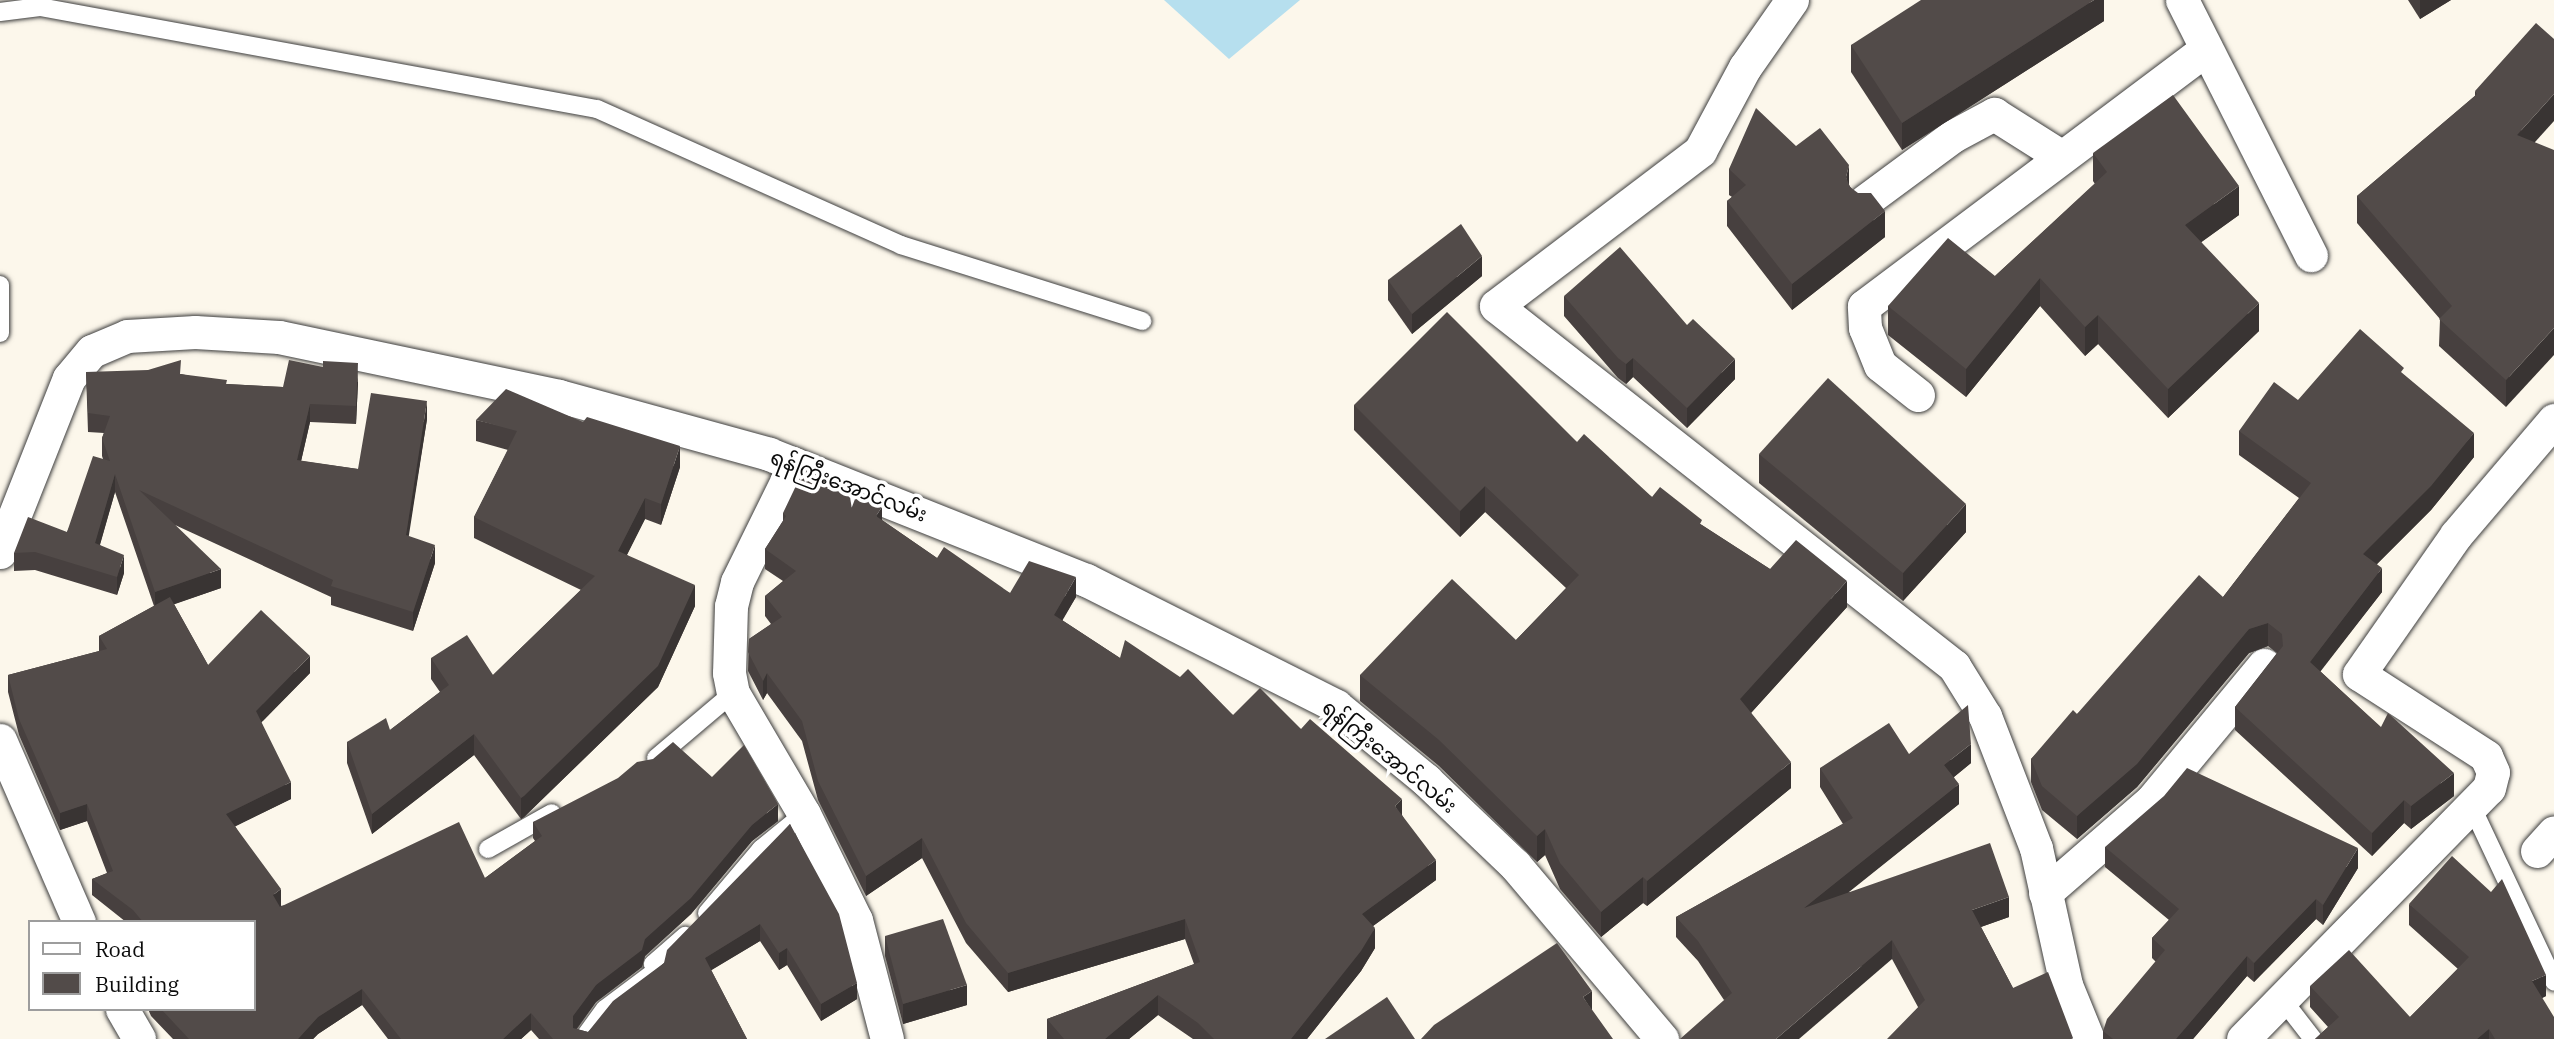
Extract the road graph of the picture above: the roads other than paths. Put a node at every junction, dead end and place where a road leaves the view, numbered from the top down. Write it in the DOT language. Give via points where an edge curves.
graph roads {
  1 [pos="1791,0"];
  2 [pos="2182,0"];
  3 [pos="0,12"];
  4 [pos="2206,49"];
  5 [pos="2062,157"];
  6 [pos="1865,201"];
  7 [pos="2311,255"];
  8 [pos="0,285"];
  9 [pos="1142,321"];
  10 [pos="0,333"];
  11 [pos="1918,394"];
  12 [pos="2554,420"];
  13 [pos="795,464"];
  14 [pos="0,552"];
  15 [pos="2264,664"];
  16 [pos="733,694"];
  17 [pos="0,740"];
  18 [pos="639,767"];
  19 [pos="2471,806"];
  20 [pos="564,807"];
  21 [pos="804,814"];
  22 [pos="488,849"];
  23 [pos="2045,893"];
  24 [pos="78,920"];
  25 [pos="2554,981"];
  26 [pos="2282,999"];
  27 [pos="123,1011"];
  28 [pos="139,1039"];
  29 [pos="583,1039"];
  30 [pos="887,1039"];
  31 [pos="1662,1039"];
  32 [pos="2088,1039"];
  33 [pos="2242,1039"];
  34 [pos="2313,1039"];
  1 -- 23 [label="street" via="1745,67 1700,151 1496,306 1954,666 1986,716 2036,848"];
  2 -- 4 [label="street"];
  3 -- 9 [label="lane" via="40,7 597,109 901,244"];
  4 -- 5 [label="street"];
  4 -- 7 [label="street"];
  5 -- 6 [label="street" via="1994,114 1953,136"];
  5 -- 11 [label="street" via="1864,306 1866,328 1880,365"];
  8 -- 10 [label="lane"];
  12 -- 19 [label="street" via="2456,535 2359,674 2486,755 2493,772 2489,788"];
  13 -- 14 [label="street, ရန်ကြီးအောင်လမ်း" via="559,396 279,337 195,332 127,336 92,351 69,378"];
  13 -- 16 [label="street" via="737,582 730,633"];
  13 -- 31 [label="street, ရန်ကြီးအောင်လမ်း" via="1086,579 1336,706 1426,780 1514,865"];
  15 -- 23 [label="street" via="2151,801"];
  16 -- 18 [label="lane" via="646,766"];
  16 -- 21 [label="street"];
  17 -- 24 [label="street"];
  19 -- 25 [label="lane"];
  19 -- 26 [label="street"];
  20 -- 22 [label="lane"];
  21 -- 29 [label="lane" via="761,849 699,922 653,964 657,970 604,1009"];
  21 -- 30 [label="street" via="856,920"];
  23 -- 32 [label="street" via="2066,985"];
  26 -- 33 [label="street"];
  26 -- 34 [label="lane"];
  27 -- 28 [label="street"];
}
